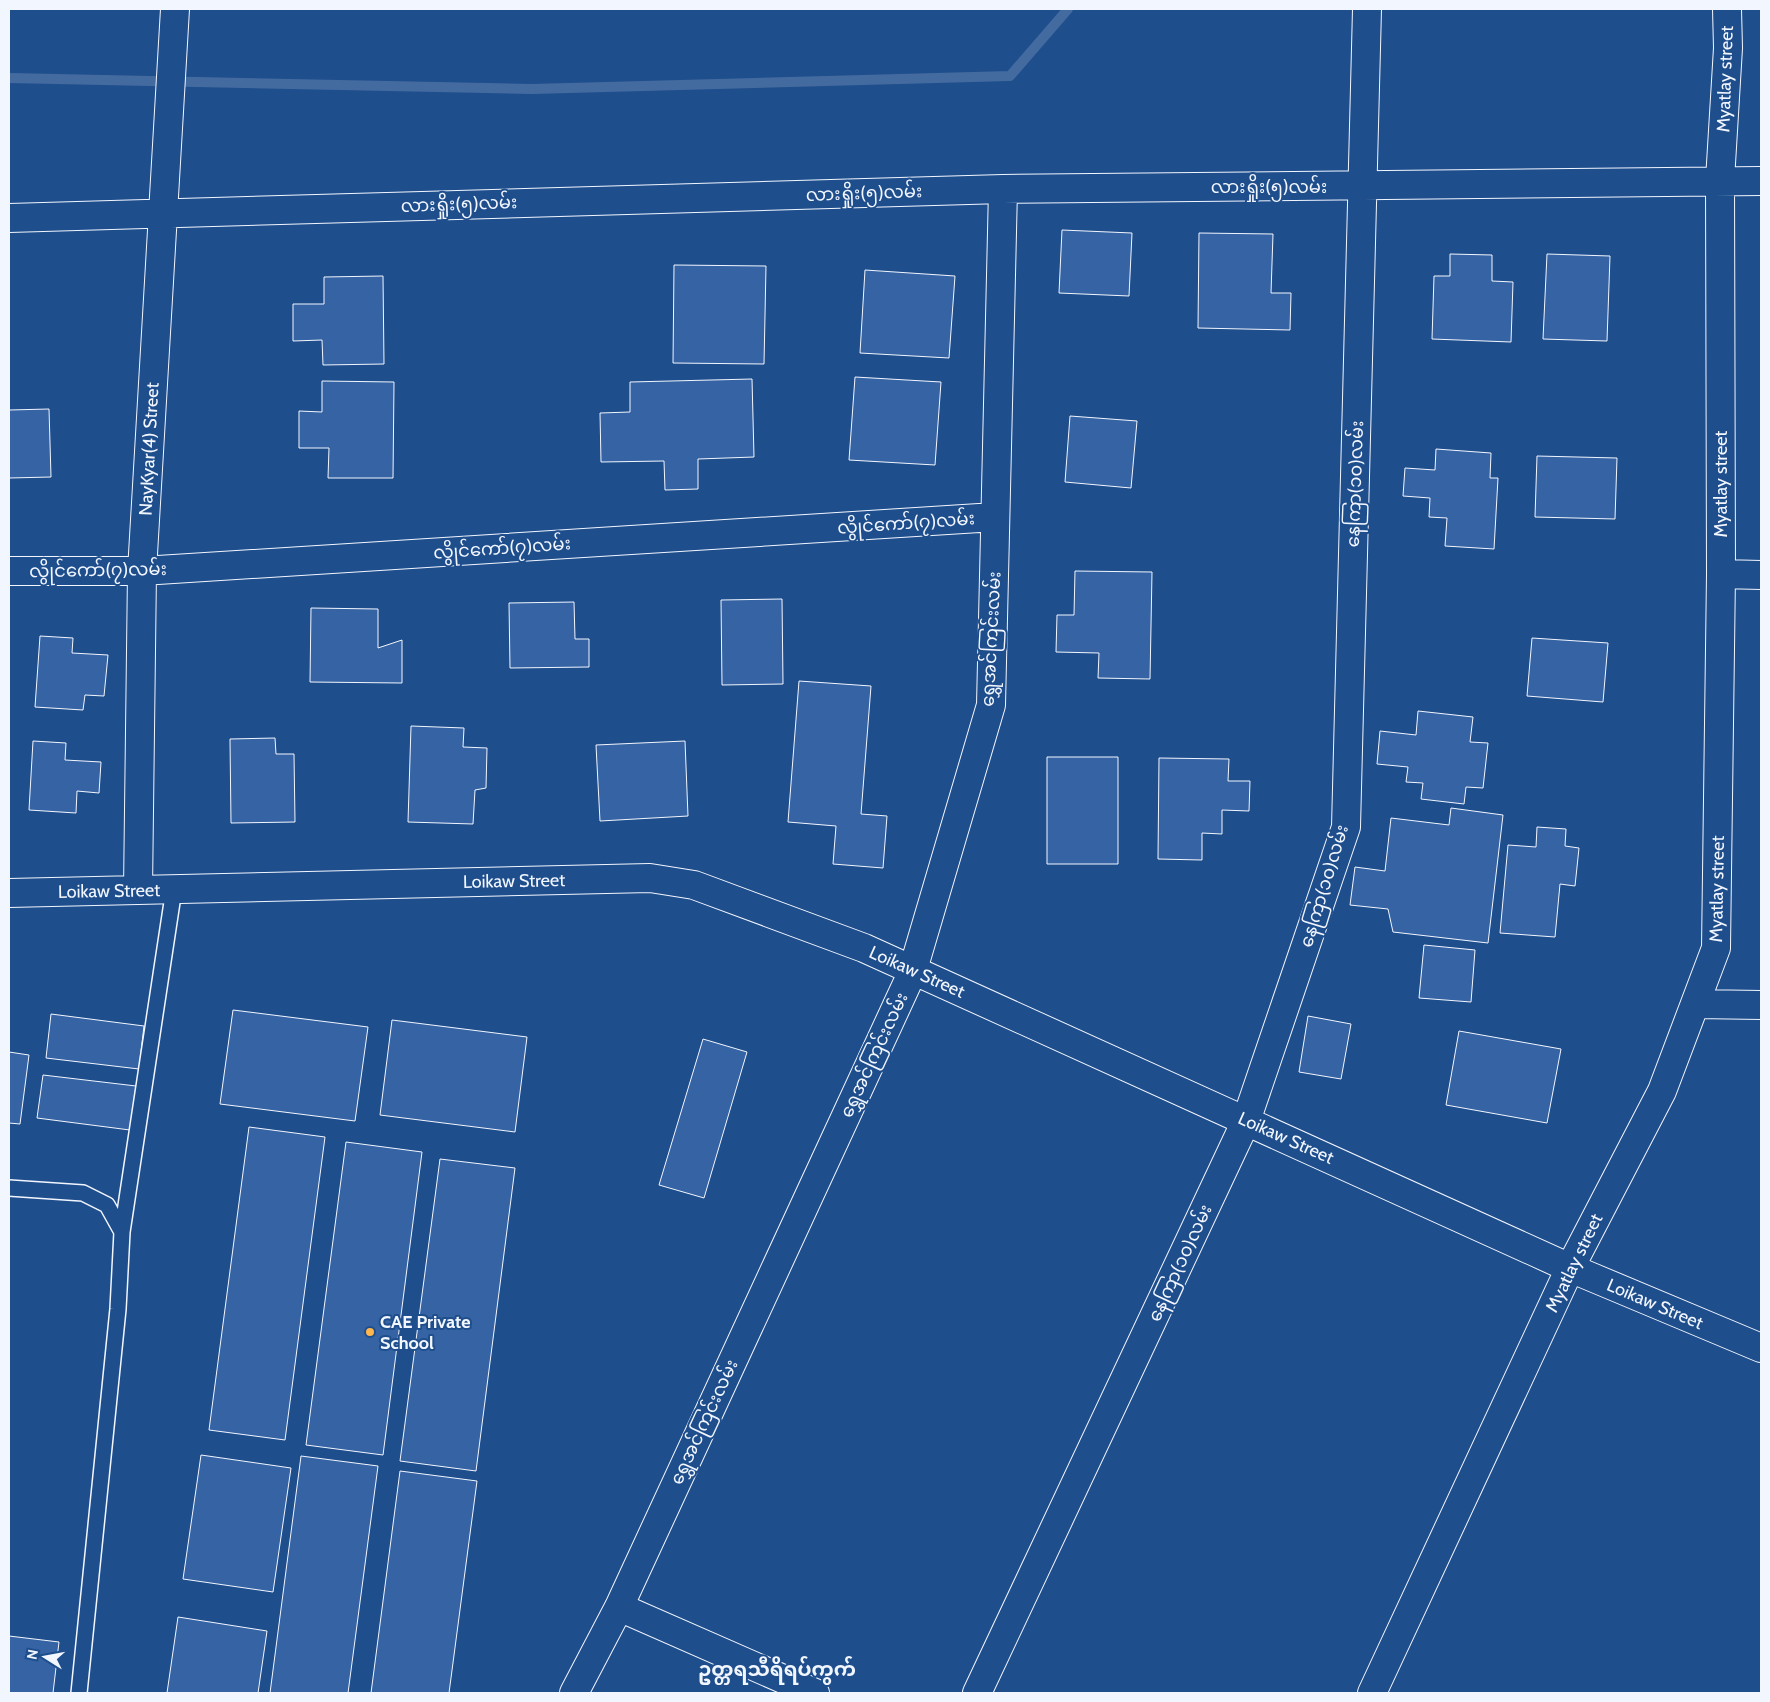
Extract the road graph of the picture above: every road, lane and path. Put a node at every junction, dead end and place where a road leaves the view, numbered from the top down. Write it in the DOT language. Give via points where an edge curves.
graph roads {
  1 [pos="175,9"];
  2 [pos="1367,9"];
  3 [pos="1727,9"];
  4 [pos="1720,180"];
  5 [pos="1761,181"];
  6 [pos="1363,186"];
  7 [pos="1003,189"];
  8 [pos="162,212"];
  9 [pos="9,218"];
  10 [pos="995,517"];
  11 [pos="142,570"];
  12 [pos="9,571"];
  13 [pos="1721,574"];
  14 [pos="1761,575"];
  15 [pos="174,889"];
  16 [pos="138,890"];
  17 [pos="9,893"];
  18 [pos="913,970"];
  19 [pos="1696,1004"];
  20 [pos="1761,1005"];
  21 [pos="1246,1121"];
  22 [pos="9,1188"];
  23 [pos="122,1232"];
  24 [pos="1570,1268"];
  25 [pos="1761,1348"];
  26 [pos="619,1607"];
  27 [pos="79,1693"];
  28 [pos="574,1693"];
  29 [pos="815,1693"];
  30 [pos="977,1693"];
  31 [pos="1372,1693"];
  1 -- 8 [label="street, NayKyar(4) Street"];
  2 -- 6 [label="street, နေကြာ(၁၀)လမ်း"];
  3 -- 4 [label="street, Myatlay street" via="1728,48"];
  4 -- 5 [label="street, လားရှိုး(၅)လမ်း"];
  4 -- 6 [label="street, လားရှိုး(၅)လမ်း"];
  4 -- 13 [label="street, Myatlay street"];
  6 -- 7 [label="street, လားရှိုး(၅)လမ်း"];
  6 -- 21 [label="street, နေကြာ(၁၀)လမ်း" via="1346,827"];
  7 -- 8 [label="street, လားရှိုး(၅)လမ်း"];
  7 -- 10 [label="street, ရွှေအင်ကြင်းလမ်း"];
  8 -- 9 [label="street, လားရှိုး(၅)လမ်း"];
  8 -- 11 [label="street, NayKyar(4) Street"];
  10 -- 11 [label="street, လွိုင်ကော်(၇)လမ်း"];
  10 -- 18 [label="street, ရွှေအင်ကြင်းလမ်း" via="991,705"];
  11 -- 12 [label="street, လွိုင်ကော်(၇)လမ်း"];
  11 -- 16 [label="street, NayKyar(4) Street"];
  13 -- 14 [label="street"];
  13 -- 19 [label="street, Myatlay street" via="1716,948"];
  15 -- 16 [label="street, Loikaw Street"];
  15 -- 18 [label="street, Loikaw Street" via="650,878 694,885 864,948"];
  15 -- 23 [label="lane"];
  16 -- 17 [label="street, Loikaw Street"];
  18 -- 21 [label="street, Loikaw Street"];
  18 -- 26 [label="street, ရွှေအင်ကြင်းလမ်း"];
  19 -- 20 [label="street"];
  19 -- 24 [label="street, Myatlay street" via="1662,1091"];
  21 -- 24 [label="street, Loikaw Street"];
  21 -- 30 [label="street, နေကြာ(၁၀)လမ်း"];
  22 -- 23 [label="lane" via="83,1193 107,1205"];
  23 -- 27 [label="lane" via="118,1309"];
  24 -- 25 [label="street, Loikaw Street"];
  24 -- 31 [label="street, Myatlay street"];
  26 -- 28 [label="street, ရွှေအင်ကြင်းလမ်း"];
  26 -- 29 [label="street"];
}
